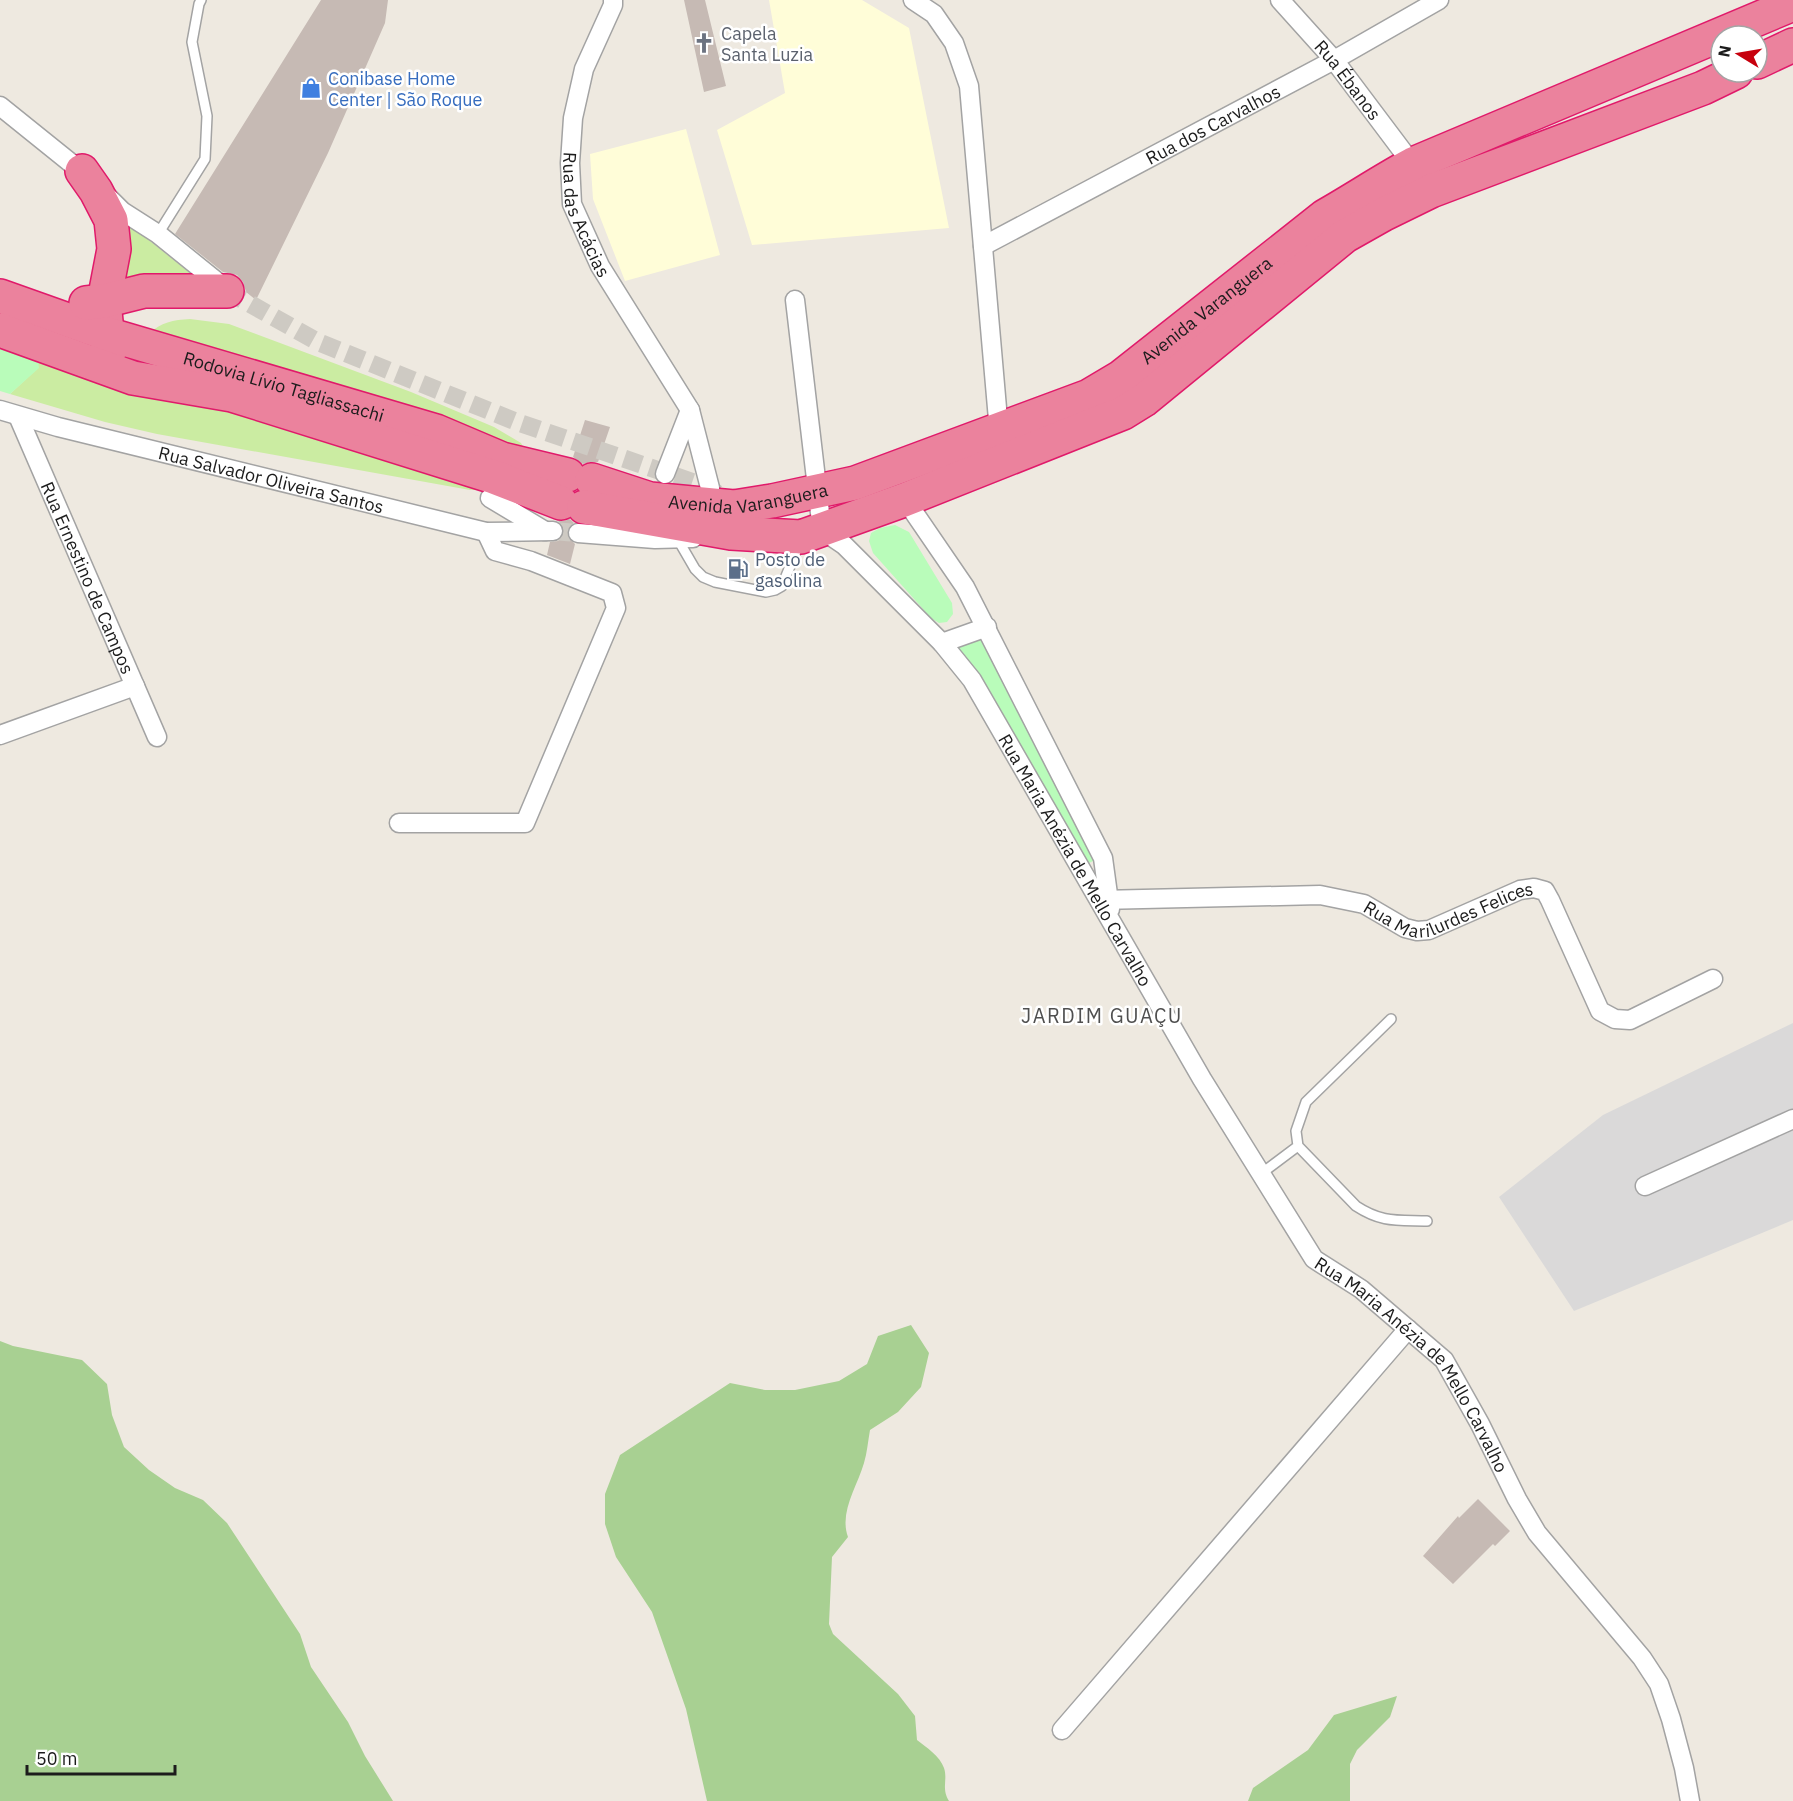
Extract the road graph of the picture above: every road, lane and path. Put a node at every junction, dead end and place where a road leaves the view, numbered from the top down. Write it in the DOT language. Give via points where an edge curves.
graph roads {
  1 [pos="201,0"];
  2 [pos="613,0"];
  3 [pos="913,0"];
  4 [pos="1280,0"];
  5 [pos="1439,0"];
  6 [pos="1793,4"];
  7 [pos="1793,45"];
  8 [pos="1769,56"];
  9 [pos="1334,60"];
  10 [pos="1711,84"];
  11 [pos="0,106"];
  12 [pos="1413,164"];
  13 [pos="82,171"];
  14 [pos="1431,191"];
  15 [pos="158,234"];
  16 [pos="983,246"];
  17 [pos="227,291"];
  18 [pos="0,296"];
  19 [pos="795,300"];
  20 [pos="104,301"];
  21 [pos="41,309"];
  22 [pos="0,330"];
  23 [pos="107,334"];
  24 [pos="133,378"];
  25 [pos="0,410"];
  26 [pos="690,410"];
  27 [pos="18,416"];
  28 [pos="999,431"];
  29 [pos="893,469"];
  30 [pos="665,474"];
  31 [pos="492,488"];
  32 [pos="710,488"];
  33 [pos="818,492"];
  34 [pos="904,500"];
  35 [pos="569,508"];
  36 [pos="486,532"];
  37 [pos="731,533"];
  38 [pos="812,534"];
  39 [pos="677,538"];
  40 [pos="987,627"];
  41 [pos="942,644"];
  42 [pos="135,686"];
  43 [pos="0,735"];
  44 [pos="157,737"];
  45 [pos="399,823"];
  46 [pos="1104,899"];
  47 [pos="1713,979"];
  48 [pos="1391,1019"];
  49 [pos="1793,1119"];
  50 [pos="1298,1146"];
  51 [pos="1262,1173"];
  52 [pos="1645,1186"];
  53 [pos="1427,1221"];
  54 [pos="1408,1329"];
  55 [pos="1062,1730"];
  56 [pos="1690,1801"];
  1 -- 15 [label="lane" via="192,42 207,116 205,159"];
  2 -- 26 [label="street, Rua das Acácias" via="584,69 573,118 572,204 600,266"];
  3 -- 16 [label="street" via="934,14 954,43 969,86"];
  4 -- 9 [label="street, Rua Ébanos"];
  5 -- 9 [label="street, Rua dos Carvalhos"];
  6 -- 12 [label="highway, Avenida Varanguera"];
  7 -- 8 [label="highway"];
  9 -- 12 [label="street, Rua Ébanos"];
  9 -- 16 [label="street, Rua dos Carvalhos"];
  10 -- 14 [label="highway, Avenida Varanguera"];
  11 -- 13 [label="street"];
  12 -- 14 [label="street, Rua Ébanos"];
  12 -- 28 [label="highway, Avenida Varanguera" via="1325,216 1121,377 1089,396"];
  13 -- 15 [label="street" via="122,211"];
  13 -- 20 [label="highway" via="111,220 114,249"];
  14 -- 34 [label="highway, Avenida Varanguera" via="1345,236 1123,413"];
  15 -- 17 [label="street"];
  16 -- 28 [label="street"];
  17 -- 20 [label="highway" via="144,291"];
  18 -- 21 [label="highway, Rodovia Lívio Tagliassachi"];
  19 -- 33 [label="street"];
  20 -- 21 [label="highway"];
  20 -- 23 [label="highway"];
  21 -- 23 [label="highway, Rodovia Lívio Tagliassachi"];
  22 -- 24 [label="highway, Rodovia Lívio Tagliassachi"];
  23 -- 24 [label="highway" via="114,363"];
  23 -- 35 [label="highway, Rodovia Lívio Tagliassachi" via="436,431 502,459"];
  24 -- 31 [label="highway, Rodovia Lívio Tagliassachi" via="232,395"];
  25 -- 27 [label="street, Rua Salvador Oliveira Santos"];
  26 -- 30 [label="street"];
  26 -- 32 [label="street, Rua das Acácias"];
  27 -- 36 [label="street, Rua Salvador Oliveira Santos"];
  27 -- 42 [label="street, Rua Ernestino de Campos"];
  28 -- 29 [label="highway, Avenida Varanguera"];
  29 -- 33 [label="highway, Avenida Varanguera"];
  29 -- 34 [label="street"];
  31 -- 35 [label="highway, Rodovia Lívio Tagliassachi"];
  31 -- 36 [label="street"];
  33 -- 35 [label="highway, Avenida Varanguera" via="734,507 650,499"];
  33 -- 38 [label="street"];
  34 -- 38 [label="highway, Avenida Varanguera"];
  34 -- 40 [label="street"];
  35 -- 36 [label="street, Rua Salvador Oliveira Santos"];
  35 -- 37 [label="highway, Avenida Varanguera"];
  35 -- 39 [label="street, Rua Salvador Oliveira Santos" via="655,539"];
  36 -- 45 [label="street" via="495,551 612,593 616,608 525,823"];
  37 -- 38 [label="highway, Avenida Varanguera"];
  37 -- 39 [label="street, Rua Salvador Oliveira Santos"];
  38 -- 39 [label="lane" via="782,586 766,592 703,577"];
  38 -- 41 [label="street, Rua Maria Anézia de Mello Carvalho" via="844,545"];
  40 -- 41 [label="street"];
  40 -- 46 [label="street" via="1103,858"];
  41 -- 46 [label="street, Rua Maria Anézia de Mello Carvalho" via="972,680"];
  42 -- 43 [label="street"];
  42 -- 44 [label="street, Rua Ernestino de Campos"];
  46 -- 47 [label="street, Rua Marilurdes Felices" via="1320,895 1364,904 1417,931 1429,930 1520,890 1534,888 1545,891 1550,900 1600,1011 1615,1019 1630,1020"];
  46 -- 51 [label="street, Rua Maria Anézia de Mello Carvalho" via="1111,920 1202,1079"];
  48 -- 50 [label="lane" via="1306,1102 1296,1131"];
  49 -- 52 [label="street"];
  50 -- 51 [label="lane"];
  50 -- 53 [label="lane" via="1367,1214 1382,1220"];
  51 -- 54 [label="street, Rua Maria Anézia de Mello Carvalho" via="1314,1258 1361,1289"];
  54 -- 55 [label="street"];
  54 -- 56 [label="street, Rua Maria Anézia de Mello Carvalho" via="1444,1360 1538,1533 1659,1684"];
}
